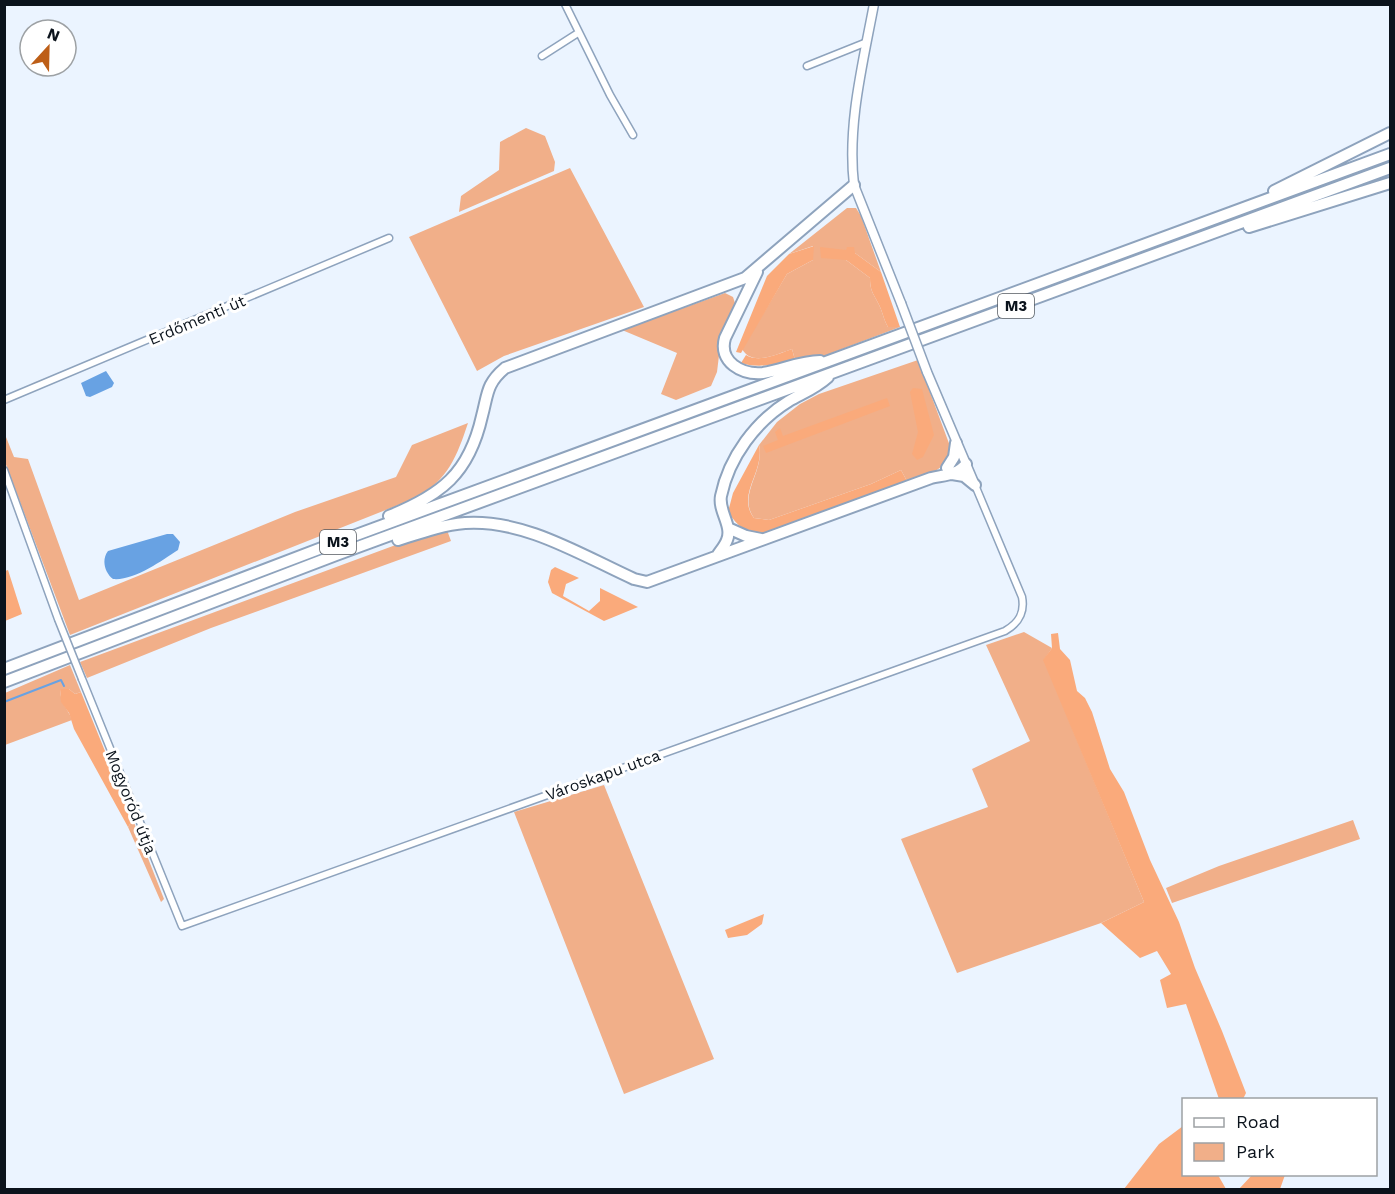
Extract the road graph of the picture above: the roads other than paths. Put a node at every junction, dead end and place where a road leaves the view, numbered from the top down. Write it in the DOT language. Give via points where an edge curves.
graph roads {
  1 [pos="565,4"];
  2 [pos="874,4"];
  3 [pos="578,33"];
  4 [pos="867,42"];
  5 [pos="542,56"];
  6 [pos="807,66"];
  7 [pos="1390,134"];
  8 [pos="633,135"];
  9 [pos="1390,139"];
  10 [pos="1390,154"];
  11 [pos="1331,163"];
  12 [pos="1390,168"];
  13 [pos="1390,184"];
  14 [pos="854,185"];
  15 [pos="1242,208"];
  16 [pos="389,238"];
  17 [pos="1197,240"];
  18 [pos="759,267"];
  19 [pos="750,285"];
  20 [pos="727,289"];
  21 [pos="739,307"];
  22 [pos="829,361"];
  23 [pos="835,372"];
  24 [pos="4,399"];
  25 [pos="956,443"];
  26 [pos="966,464"];
  27 [pos="4,470"];
  28 [pos="950,471"];
  29 [pos="975,485"];
  30 [pos="729,531"];
  31 [pos="764,539"];
  32 [pos="340,541"];
  33 [pos="737,549"];
  34 [pos="336,555"];
  35 [pos="717,556"];
  36 [pos="4,669"];
  37 [pos="4,682"];
  38 [pos="182,926"];
  1 -- 3 [label="street"];
  2 -- 4 [label="street"];
  3 -- 5 [label="street"];
  3 -- 8 [label="street"];
  4 -- 6 [label="street"];
  4 -- 14 [label="street" via="852,138"];
  7 -- 11 [label="highway"];
  9 -- 11 [label="highway"];
  10 -- 15 [label="highway, M3"];
  11 -- 15 [label="highway"];
  12 -- 17 [label="highway, M3"];
  13 -- 17 [label="highway"];
  14 -- 18 [label="highway"];
  14 -- 25 [label="street, bridge"];
  15 -- 22 [label="highway, M3"];
  16 -- 24 [label="street, Erdőmenti út"];
  17 -- 23 [label="highway, M3"];
  18 -- 19 [label="highway"];
  18 -- 20 [label="highway"];
  19 -- 20 [label="highway"];
  19 -- 21 [label="highway"];
  20 -- 21 [label="highway" via="737,297"];
  20 -- 32 [label="highway" via="505,368 486,392 477,436 451,482 420,504 360,527"];
  21 -- 22 [label="highway" via="722,346 729,362 740,370 762,373 807,361"];
  22 -- 32 [label="highway, M3"];
  23 -- 30 [label="highway" via="818,387 773,412 752,432 721,495"];
  23 -- 34 [label="highway, M3"];
  25 -- 26 [label="street"];
  25 -- 28 [label="highway"];
  26 -- 28 [label="highway" via="959,463"];
  26 -- 29 [label="street"];
  27 -- 38 [label="street, Mogyoród útja, bridge" via="58,619"];
  28 -- 29 [label="highway"];
  28 -- 31 [label="highway"];
  29 -- 38 [label="street, Városkapu utca" via="1022,597 1020,618 999,634"];
  30 -- 31 [label="highway"];
  30 -- 33 [label="highway"];
  30 -- 35 [label="highway"];
  31 -- 33 [label="highway"];
  32 -- 36 [label="highway, M3"];
  33 -- 35 [label="highway"];
  34 -- 35 [label="highway" via="467,523 501,524 526,530 644,582"];
  34 -- 37 [label="highway, M3"];
}
